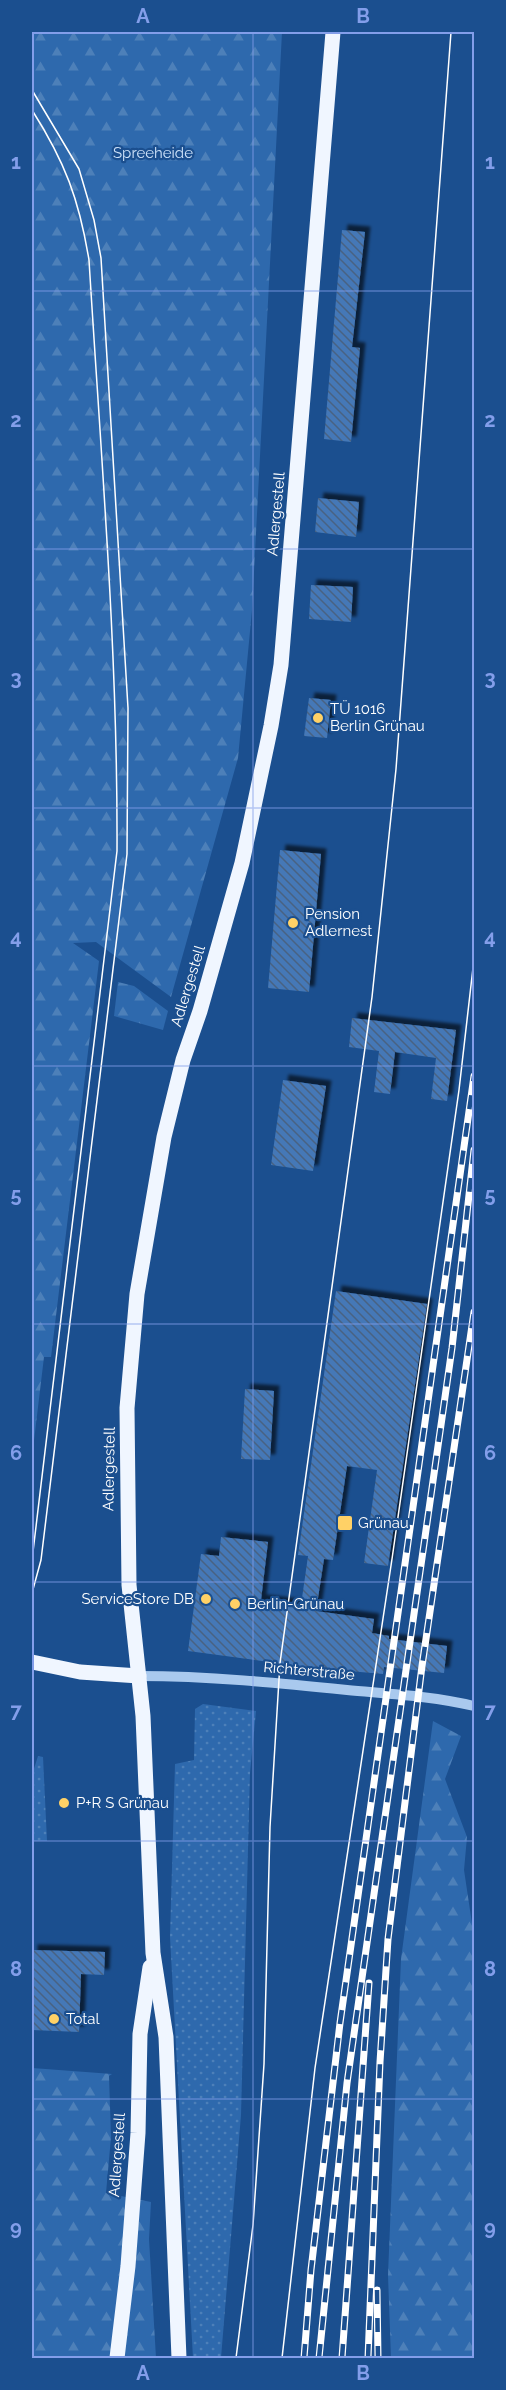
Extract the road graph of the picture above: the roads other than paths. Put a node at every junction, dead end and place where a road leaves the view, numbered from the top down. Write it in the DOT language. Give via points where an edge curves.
graph roads {
  1 [pos="333,32"];
  2 [pos="32,1662"];
  3 [pos="140,1676"];
  4 [pos="474,1706"];
  5 [pos="153,1953"];
  6 [pos="117,2358"];
  7 [pos="179,2358"];
  1 -- 3 [label="main road, Adlergestell" via="281,665 272,726 242,863 164,1137 137,1294 127,1408 126,1514 131,1619"];
  2 -- 3 [label="main road" via="80,1672"];
  3 -- 4 [label="street, Richterstraße" via="266,1682 446,1699"];
  3 -- 5 [label="main road, Adlergestell"];
  5 -- 6 [label="main road, Adlergestell" via="140,2034 138,2133"];
  5 -- 7 [label="main road, Adlergestell" via="166,2037"];
}
